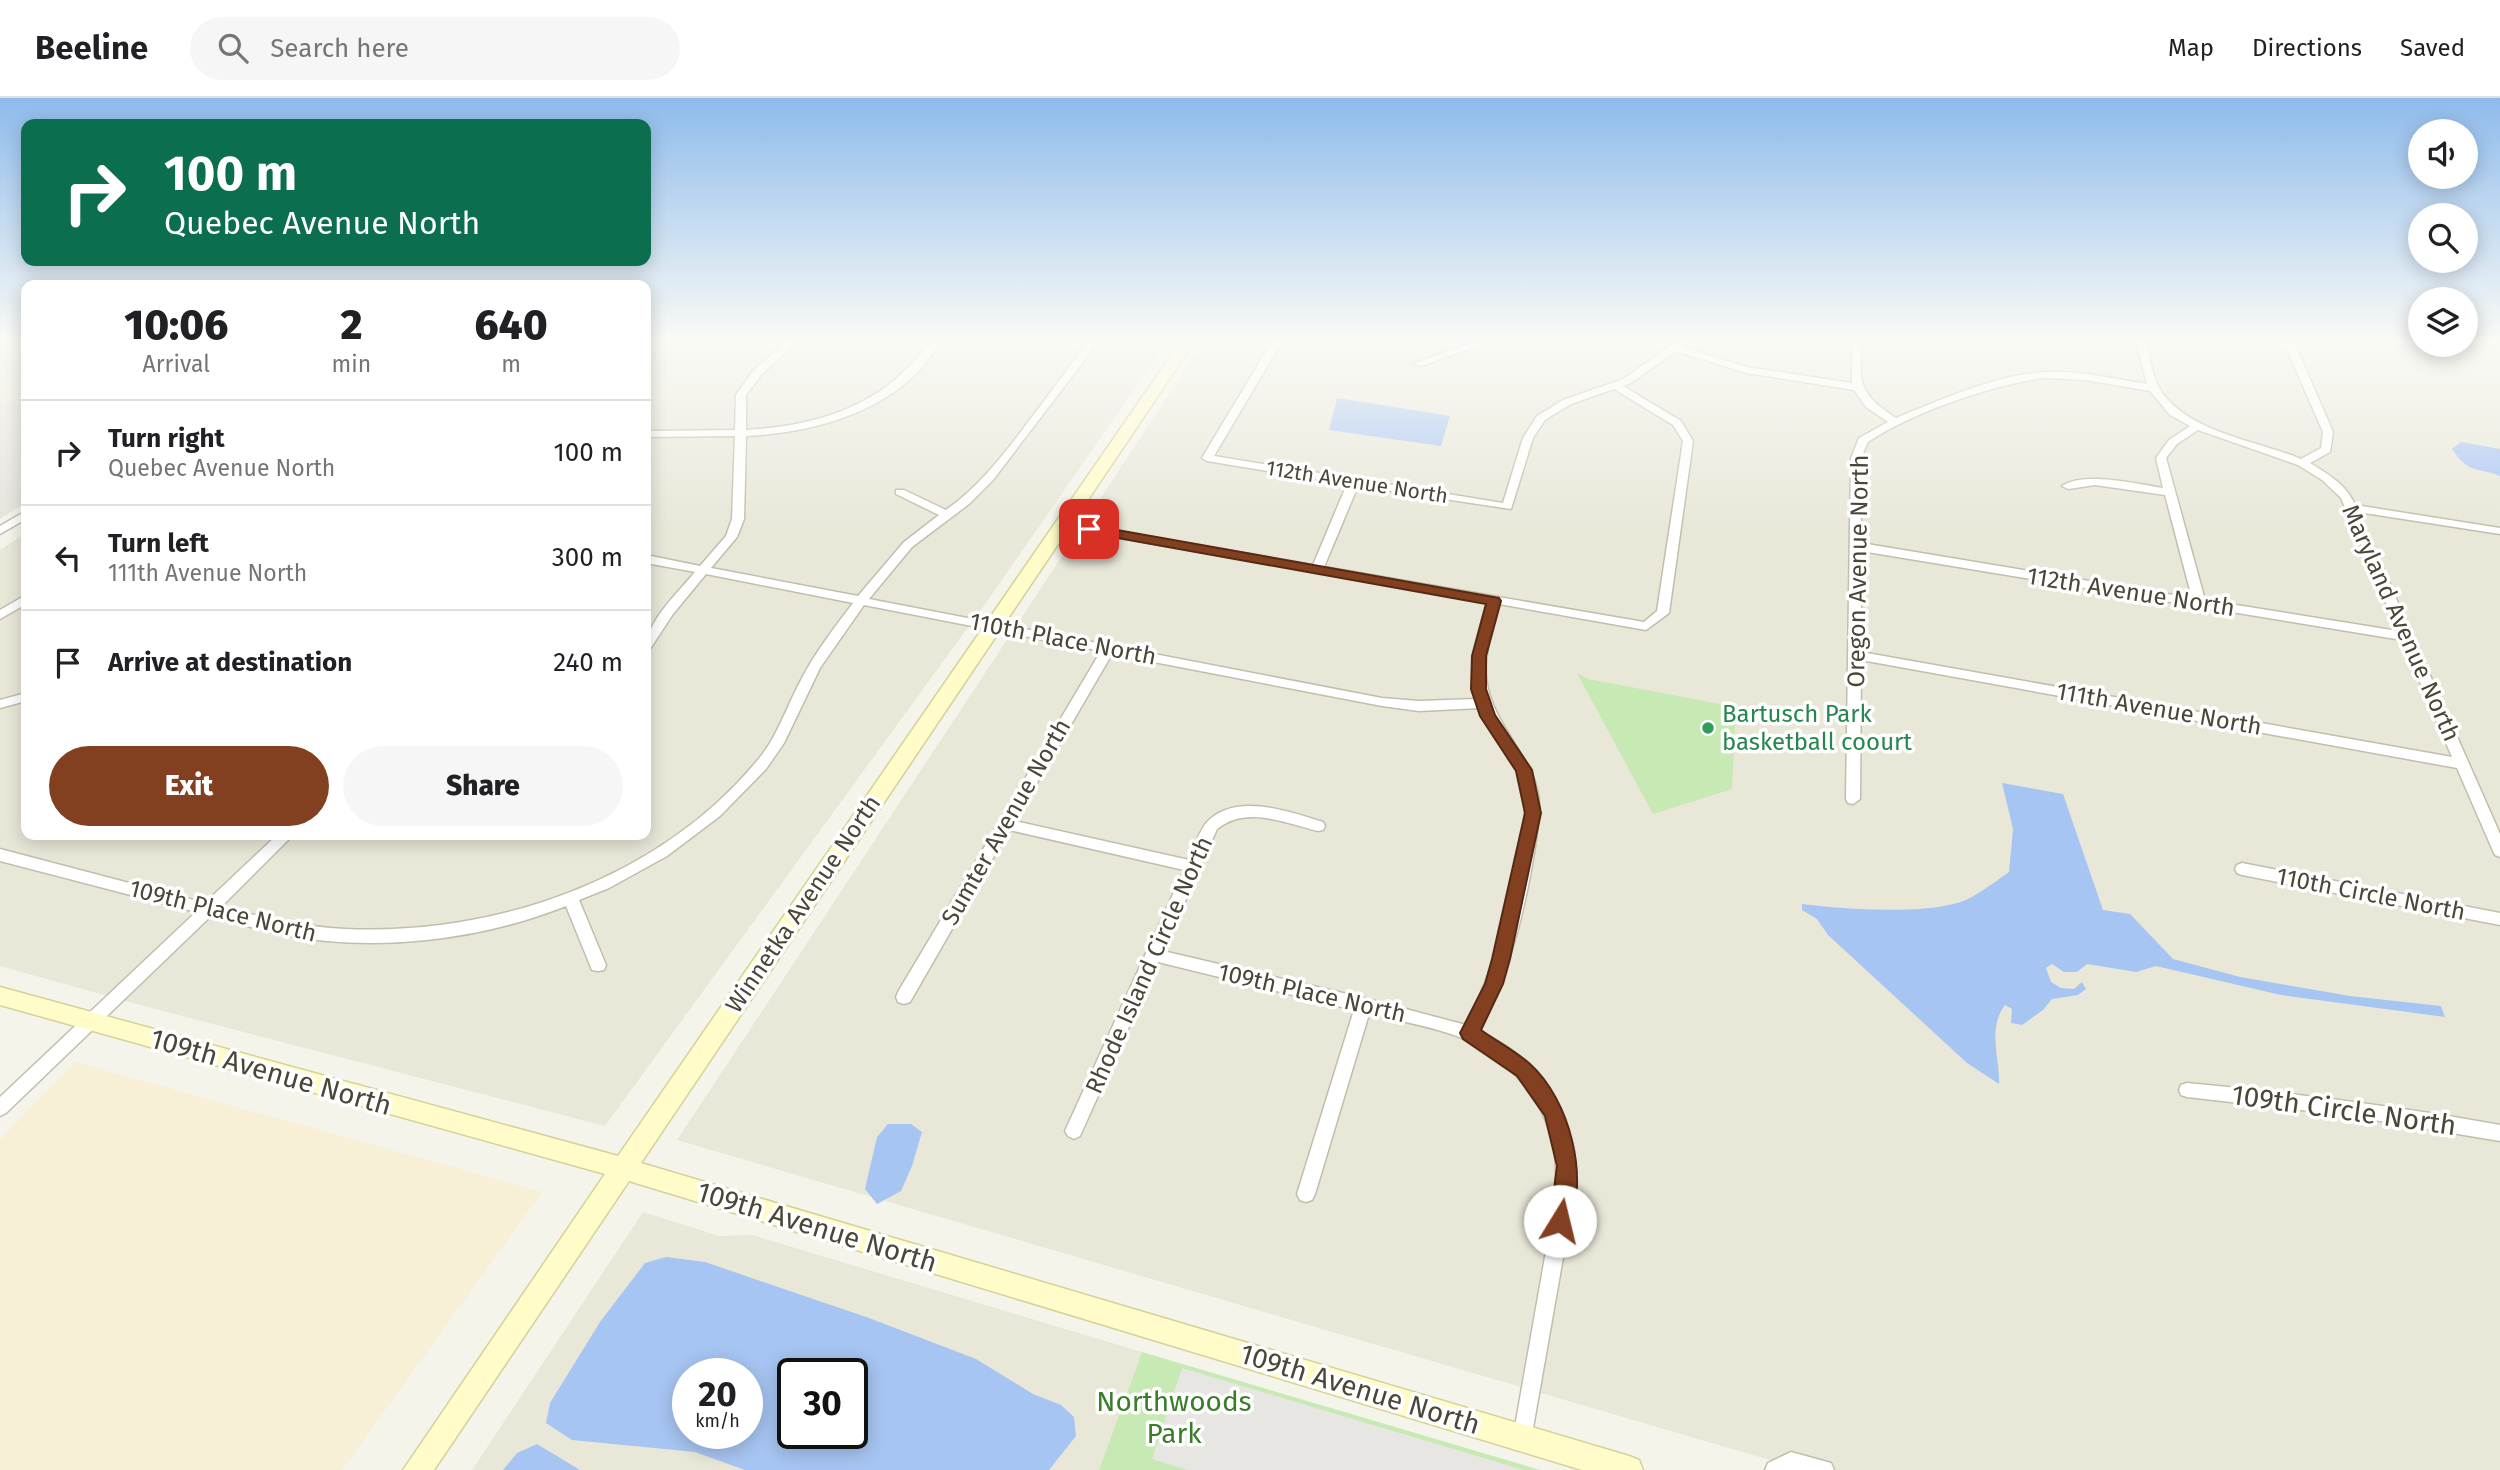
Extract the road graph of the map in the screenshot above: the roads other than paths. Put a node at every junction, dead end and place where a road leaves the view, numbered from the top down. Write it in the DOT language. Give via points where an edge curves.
graph roads {
  1 [pos="742,402"];
  2 [pos="865,402"];
  3 [pos="1047,402"];
  4 [pos="1146,402"];
  5 [pos="1241,402"];
  6 [pos="1567,402"];
  7 [pos="1642,402"];
  8 [pos="1867,402"];
  9 [pos="1953,402"];
  10 [pos="2166,402"];
  11 [pos="2315,402"];
  12 [pos="1895,422"];
  13 [pos="2199,425"];
  14 [pos="740,433"];
  15 [pos="651,434"];
  16 [pos="2304,462"];
  17 [pos="1354,482"];
  18 [pos="2068,486"];
  19 [pos="900,492"];
  20 [pos="2169,492"];
  21 [pos="2353,508"];
  22 [pos="948,515"];
  23 [pos="21,517"];
  24 [pos="1063,524"];
  25 [pos="0,531"];
  26 [pos="2500,531"];
  27 [pos="1855,546"];
  28 [pos="651,560"];
  29 [pos="1317,569"];
  30 [pos="704,570"];
  31 [pos="864,600"];
  32 [pos="1494,601"];
  33 [pos="21,602"];
  34 [pos="2200,603"];
  35 [pos="0,615"];
  36 [pos="993,625"];
  37 [pos="2408,637"];
  38 [pos="651,638"];
  39 [pos="1109,648"];
  40 [pos="1855,655"];
  41 [pos="21,699"];
  42 [pos="1482,703"];
  43 [pos="0,704"];
  44 [pos="2462,764"];
  45 [pos="1853,799"];
  46 [pos="1005,824"];
  47 [pos="1318,826"];
  48 [pos="281,840"];
  49 [pos="2500,850"];
  50 [pos="0,855"];
  51 [pos="1192,866"];
  52 [pos="2242,869"];
  53 [pos="570,897"];
  54 [pos="209,909"];
  55 [pos="2500,919"];
  56 [pos="1153,955"];
  57 [pos="598,965"];
  58 [pos="0,996"];
  59 [pos="904,997"];
  60 [pos="1364,1005"];
  61 [pos="92,1023"];
  62 [pos="1470,1033"];
  63 [pos="2187,1090"];
  64 [pos="0,1108"];
  65 [pos="1074,1131"];
  66 [pos="2500,1133"];
  67 [pos="622,1168"];
  68 [pos="1306,1195"];
  69 [pos="1523,1438"];
  70 [pos="417,1470"];
  71 [pos="1629,1470"];
  72 [pos="1775,1470"];
  73 [pos="1824,1470"];
  1 -- 14 [label="street"];
  2 -- 14 [label="street" via="813,422"];
  3 -- 22 [label="street, 109th Place North" via="986,479"];
  4 -- 24 [label="street, Winnetka Avenue North"];
  5 -- 17 [label="street, 112th Avenue North" via="1207,458"];
  6 -- 17 [label="street, 112th Avenue North" via="1541,418 1528,438 1507,507"];
  7 -- 32 [label="street" via="1677,424 1688,441 1663,612 1653,624 1629,625"];
  8 -- 12 [label="street"];
  9 -- 12 [label="street"];
  10 -- 13 [label="street, Maryland Avenue North"];
  11 -- 16 [label="street" via="2328,432 2326,450"];
  12 -- 27 [label="street, Oregon Avenue North" via="1871,433 1858,448"];
  13 -- 16 [label="street, Maryland Avenue North"];
  13 -- 20 [label="street" via="2173,442 2161,458"];
  14 -- 15 [label="street"];
  14 -- 30 [label="street" via="738,519"];
  16 -- 21 [label="street, Maryland Avenue North" via="2337,485"];
  17 -- 29 [label="street"];
  18 -- 20 [label="street" via="2095,482"];
  19 -- 22 [label="street"];
  20 -- 34 [label="street"];
  21 -- 26 [label="street"];
  21 -- 37 [label="street, Maryland Avenue North"];
  22 -- 31 [label="street, 109th Place North" via="914,538"];
  23 -- 25 [label="street"];
  24 -- 29 [label="street"];
  24 -- 36 [label="street, Winnetka Avenue North"];
  27 -- 34 [label="street, 112th Avenue North"];
  27 -- 40 [label="street, Oregon Avenue North"];
  28 -- 30 [label="street, 110th Place North"];
  29 -- 32 [label="street"];
  30 -- 31 [label="street, 110th Place North"];
  30 -- 38 [label="street"];
  31 -- 36 [label="street, 110th Place North"];
  31 -- 53 [label="street, 109th Place North" via="813,669 783,734 737,793 666,849 624,874"];
  32 -- 42 [label="street" via="1477,673"];
  33 -- 35 [label="street"];
  34 -- 37 [label="street, 112th Avenue North"];
  36 -- 39 [label="street, 110th Place North"];
  36 -- 67 [label="street, Winnetka Avenue North"];
  37 -- 44 [label="street, Maryland Avenue North"];
  39 -- 42 [label="street, 110th Place North" via="1382,702 1419,706"];
  39 -- 46 [label="street, Sumter Avenue North"];
  40 -- 44 [label="street, 111th Avenue North"];
  40 -- 45 [label="street, Oregon Avenue North"];
  41 -- 43 [label="street"];
  42 -- 62 [label="street" via="1524,770 1533,813 1494,984"];
  44 -- 49 [label="street, Maryland Avenue North"];
  46 -- 51 [label="street"];
  46 -- 59 [label="street, Sumter Avenue North"];
  47 -- 51 [label="street, Rhode Island Circle North" via="1252,812 1227,813 1211,826"];
  48 -- 54 [label="street"];
  50 -- 54 [label="street, 109th Place North"];
  51 -- 56 [label="street, Rhode Island Circle North"];
  52 -- 55 [label="street, 110th Circle North"];
  53 -- 54 [label="street, 109th Place North" via="474,927 372,938 323,936"];
  53 -- 57 [label="street"];
  54 -- 61 [label="street"];
  56 -- 60 [label="street, 109th Place North"];
  56 -- 65 [label="street, Rhode Island Circle North"];
  58 -- 61 [label="street, 109th Avenue North"];
  60 -- 62 [label="street, 109th Place North"];
  60 -- 68 [label="street"];
  61 -- 64 [label="street"];
  61 -- 67 [label="street, 109th Avenue North"];
  62 -- 69 [label="street, 109th Place North" via="1524,1070 1538,1088 1555,1112 1567,1166"];
  63 -- 66 [label="street, 109th Circle North" via="2326,1103"];
  67 -- 69 [label="street, 109th Avenue North"];
  67 -- 70 [label="street, Winnetka Avenue North"];
  69 -- 71 [label="street, 109th Avenue North"];
  72 -- 73 [label="street" via="1791,1462"];
}
